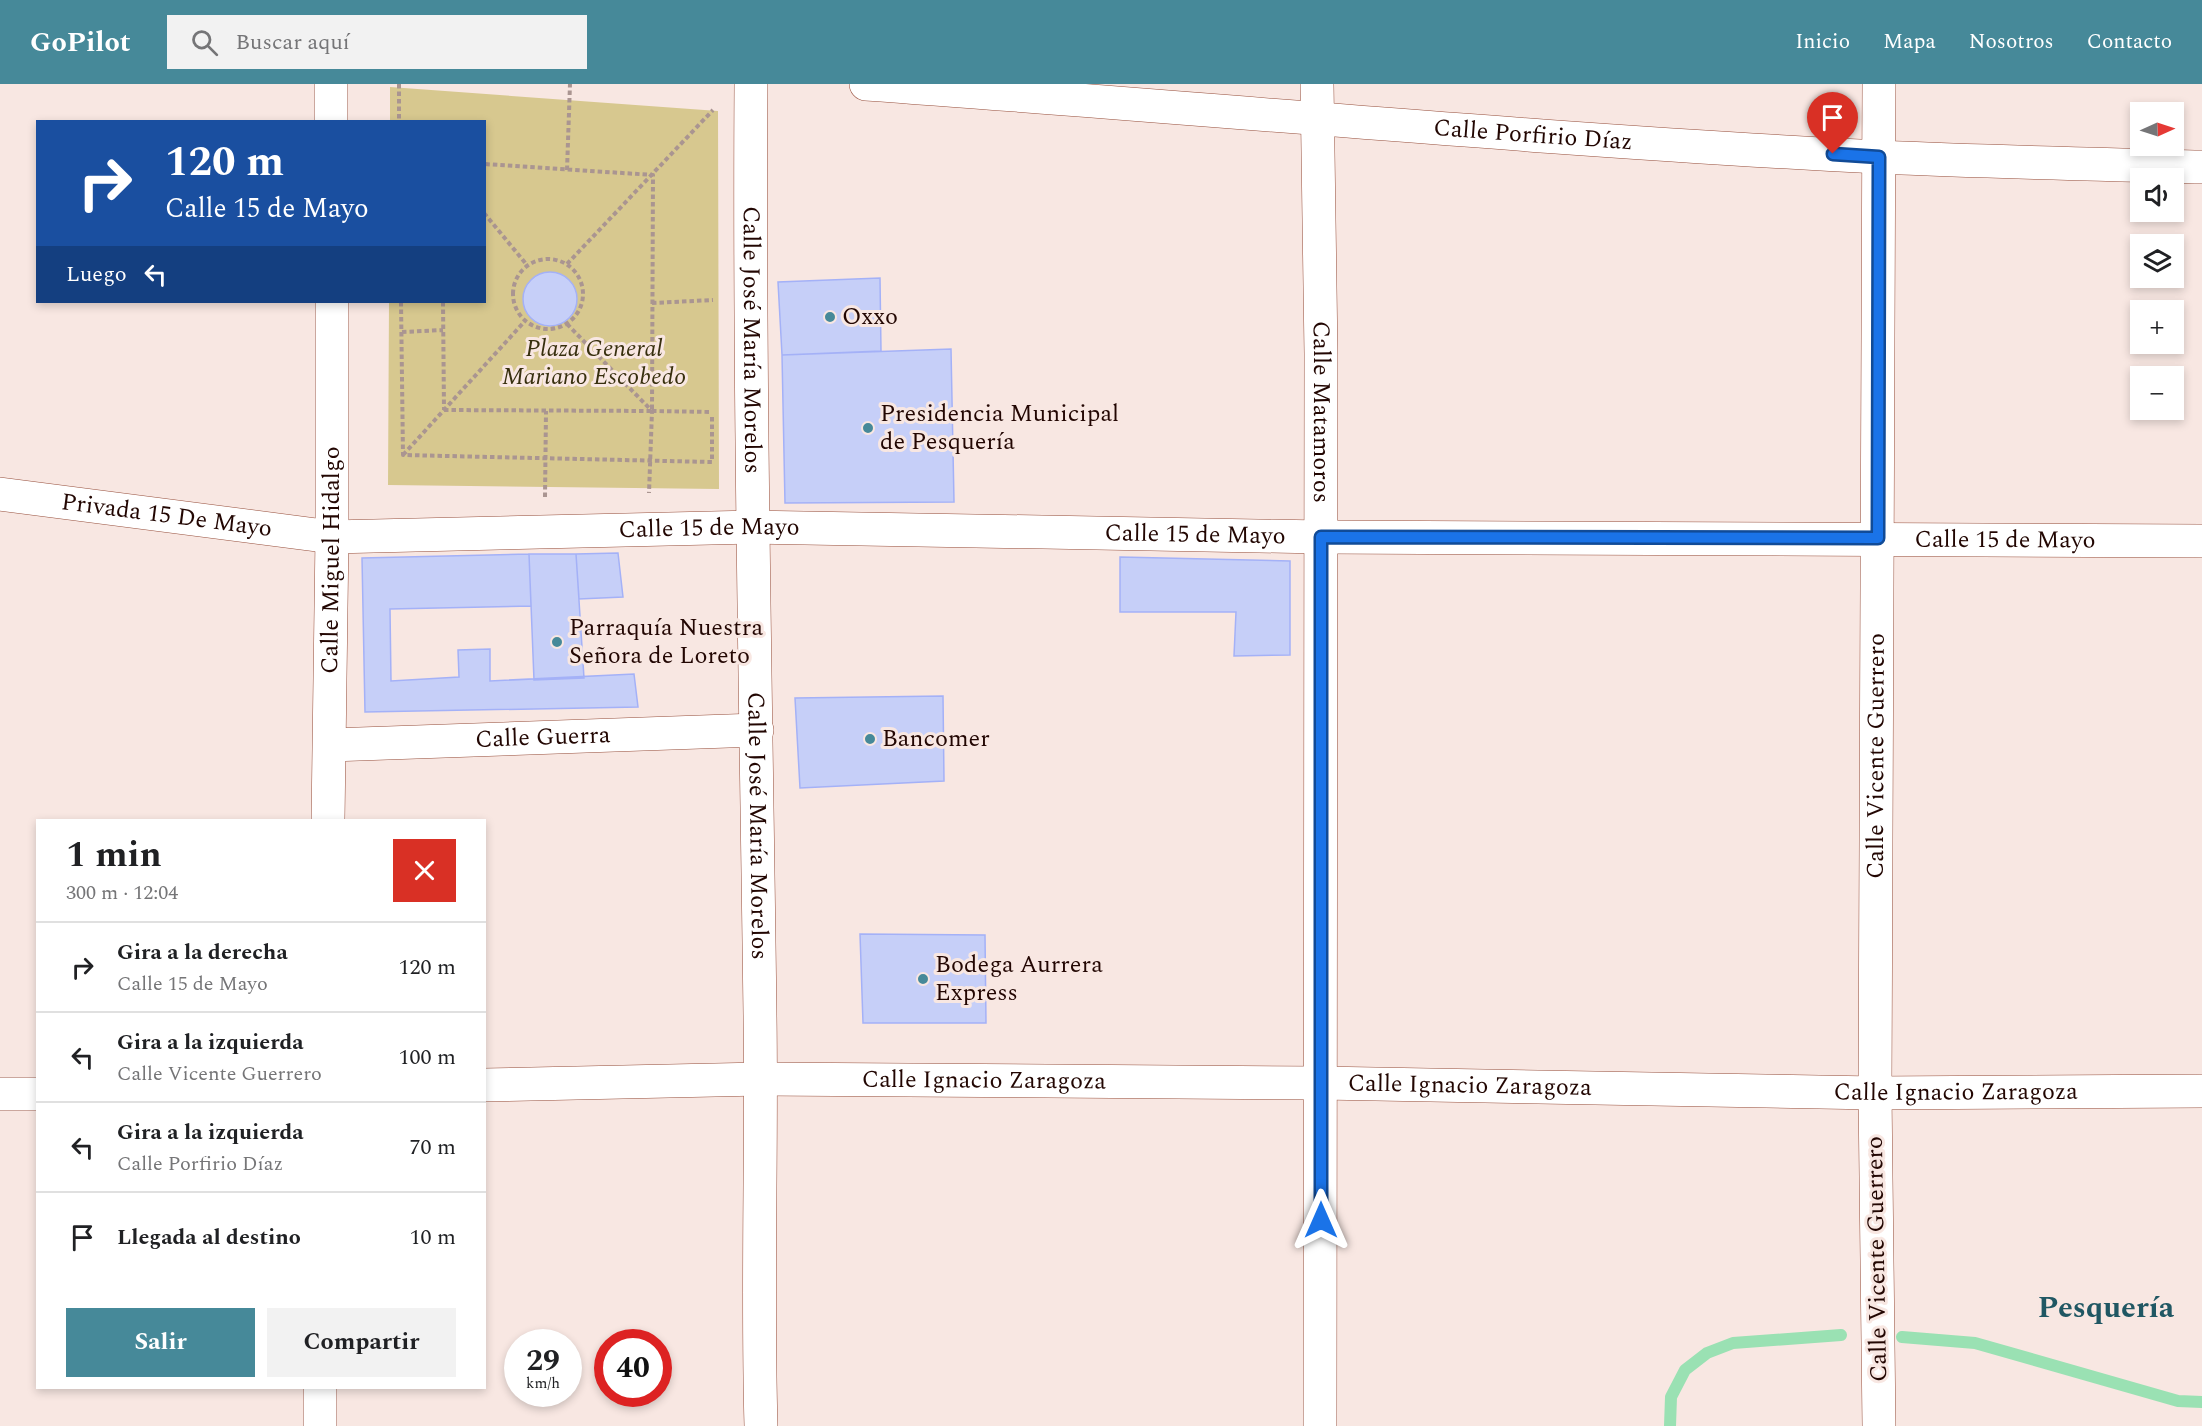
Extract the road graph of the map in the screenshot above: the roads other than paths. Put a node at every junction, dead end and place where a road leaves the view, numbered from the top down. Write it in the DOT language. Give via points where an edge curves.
graph roads {
  1 [pos="331,84"];
  2 [pos="751,84"];
  3 [pos="866,84"];
  4 [pos="1317,84"];
  5 [pos="1879,84"];
  6 [pos="331,120"];
  7 [pos="1318,120"];
  8 [pos="1879,157"];
  9 [pos="2202,167"];
  10 [pos="332,303"];
  11 [pos="0,494"];
  12 [pos="754,527"];
  13 [pos="332,537"];
  14 [pos="1321,537"];
  15 [pos="1878,538"];
  16 [pos="2202,541"];
  17 [pos="757,730"];
  18 [pos="330,745"];
  19 [pos="328,819"];
  20 [pos="761,1079"];
  21 [pos="1321,1083"];
  22 [pos="486,1085"];
  23 [pos="2202,1091"];
  24 [pos="0,1094"];
  25 [pos="36,1094"];
  26 [pos="1875,1094"];
  27 [pos="320,1389"];
  28 [pos="320,1426"];
  29 [pos="761,1426"];
  30 [pos="1320,1426"];
  31 [pos="1879,1426"];
  1 -- 6 [label="street"];
  2 -- 12 [label="street, Calle José María Morelos"];
  3 -- 7 [label="street, Calle Porfirio Díaz"];
  4 -- 7 [label="street, Calle Matamoros"];
  5 -- 8 [label="street, Calle Vicente Guerrero"];
  7 -- 8 [label="street, Calle Porfirio Díaz"];
  7 -- 14 [label="street, Calle Matamoros"];
  8 -- 9 [label="street, Calle Porfirio Díaz"];
  8 -- 15 [label="street, Calle Vicente Guerrero"];
  10 -- 13 [label="street, Calle Miguel Hidalgo"];
  11 -- 13 [label="street, Privada 15 De Mayo"];
  12 -- 13 [label="street, Calle 15 de Mayo"];
  12 -- 14 [label="street, Calle 15 de Mayo"];
  12 -- 17 [label="street, Calle José María Morelos"];
  13 -- 18 [label="street, Calle Miguel Hidalgo"];
  14 -- 15 [label="street, Calle 15 de Mayo"];
  14 -- 21 [label="street, Calle Matamoros"];
  15 -- 16 [label="street, Calle 15 de Mayo"];
  15 -- 26 [label="street, Calle Vicente Guerrero"];
  17 -- 18 [label="street, Calle Guerra"];
  17 -- 20 [label="street, Calle José María Morelos"];
  18 -- 19 [label="street, Calle Miguel Hidalgo"];
  20 -- 21 [label="street, Calle Ignacio Zaragoza"];
  20 -- 22 [label="street, Calle Ignacio Zaragoza"];
  20 -- 29 [label="street, Calle José María Morelos" via="758,1329"];
  21 -- 26 [label="street, Calle Ignacio Zaragoza"];
  21 -- 30 [label="street, Calle Matamoros"];
  23 -- 26 [label="street, Calle Ignacio Zaragoza"];
  24 -- 25 [label="street"];
  26 -- 31 [label="street, Calle Vicente Guerrero"];
  27 -- 28 [label="street"];
}
